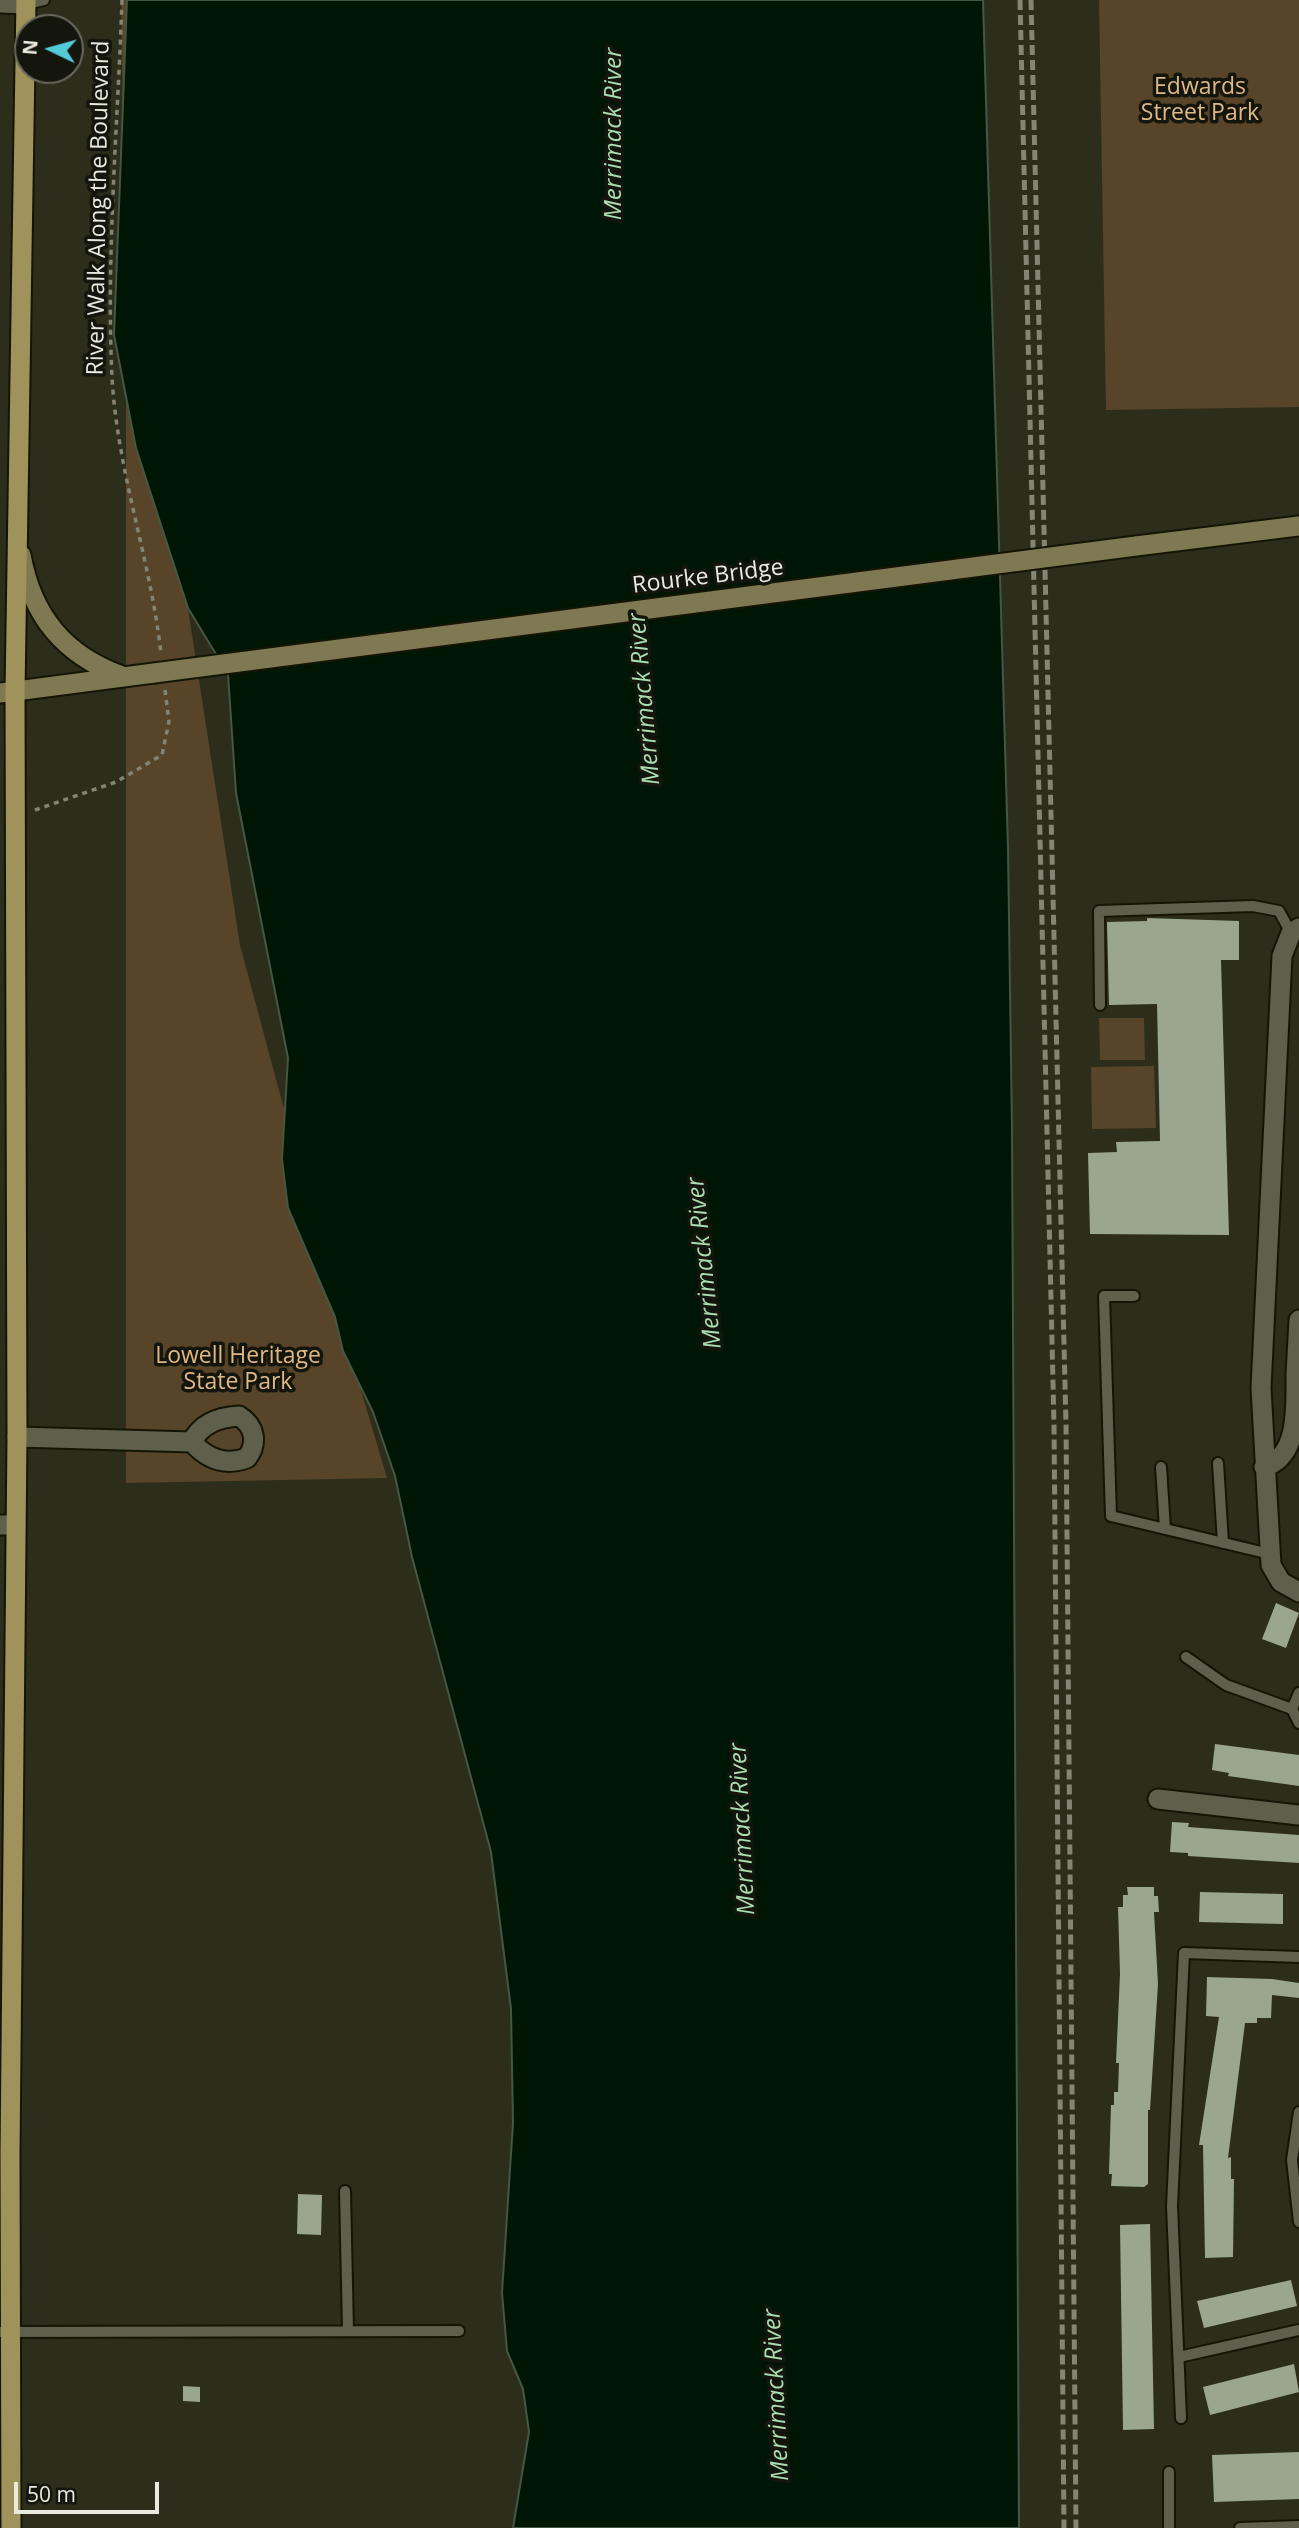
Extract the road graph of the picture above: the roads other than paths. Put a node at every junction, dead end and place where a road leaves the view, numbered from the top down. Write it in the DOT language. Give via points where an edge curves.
graph roads {
  1 [pos="32,1"];
  2 [pos="0,3"];
  3 [pos="18,514"];
  4 [pos="1299,526"];
  5 [pos="122,676"];
  6 [pos="8,692"];
  7 [pos="1295,930"];
  8 [pos="1100,1005"];
  9 [pos="1134,1296"];
  10 [pos="1299,1320"];
  11 [pos="17,1437"];
  12 [pos="192,1442"];
  13 [pos="1218,1463"];
  14 [pos="1161,1467"];
  15 [pos="1264,1467"];
  16 [pos="8,1525"];
  17 [pos="1165,1529"];
  18 [pos="1223,1543"];
  19 [pos="1270,1554"];
  20 [pos="1299,1592"];
  21 [pos="1186,1657"];
  22 [pos="1299,1693"];
  23 [pos="1292,1709"];
  24 [pos="1299,1723"];
  25 [pos="1158,1799"];
  26 [pos="1299,1815"];
  27 [pos="1299,1957"];
  28 [pos="1299,2112"];
  29 [pos="345,2190"];
  30 [pos="1299,2222"];
  31 [pos="1299,2330"];
  32 [pos="348,2331"];
  33 [pos="459,2331"];
  34 [pos="5,2332"];
  35 [pos="1179,2357"];
  36 [pos="1181,2418"];
  37 [pos="1169,2472"];
  38 [pos="1299,2526"];
  39 [pos="11,2528"];
  40 [pos="1169,2528"];
  41 [pos="1240,2528"];
  1 -- 2 [label="street"];
  1 -- 3 [label="main road"];
  3 -- 5 [label="main road, Rourke Bridge" via="26,578 34,602 77,655"];
  3 -- 6 [label="main road"];
  4 -- 5 [label="main road, Rourke Bridge, bridge"];
  5 -- 6 [label="main road, Rourke Bridge"];
  6 -- 11 [label="main road" via="16,815"];
  7 -- 8 [label="lane" via="1279,911 1253,906 1099,911"];
  7 -- 15 [label="street" via="1284,944 1280,984 1261,1388"];
  9 -- 17 [label="lane" via="1104,1296 1111,1516"];
  10 -- 15 [label="street" via="1298,1426 1288,1454"];
  11 -- 12 [label="street"];
  11 -- 16 [label="main road"];
  13 -- 18 [label="lane"];
  14 -- 17 [label="lane"];
  15 -- 19 [label="street"];
  16 -- 34 [label="main road"];
  17 -- 18 [label="lane"];
  18 -- 19 [label="lane"];
  19 -- 20 [label="street" via="1281,1582"];
  21 -- 23 [label="lane" via="1226,1685"];
  22 -- 23 [label="lane"];
  23 -- 24 [label="lane"];
  25 -- 26 [label="street"];
  27 -- 35 [label="lane" via="1184,1953 1172,2206"];
  28 -- 30 [label="lane" via="1292,2160"];
  29 -- 32 [label="lane"];
  31 -- 35 [label="lane"];
  32 -- 33 [label="lane"];
  32 -- 34 [label="lane"];
  34 -- 39 [label="main road"];
  35 -- 36 [label="lane"];
  37 -- 40 [label="lane"];
  38 -- 41 [label="lane"];
}
